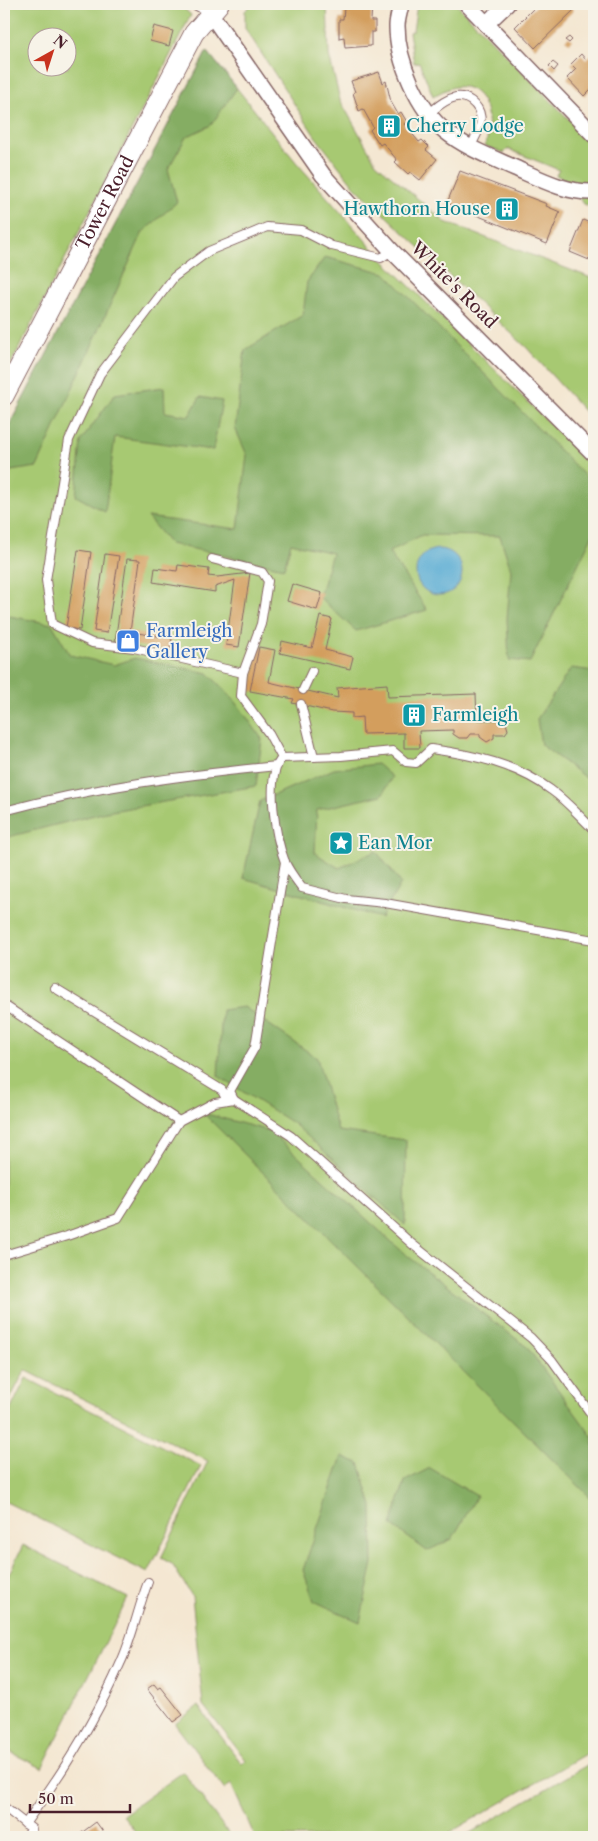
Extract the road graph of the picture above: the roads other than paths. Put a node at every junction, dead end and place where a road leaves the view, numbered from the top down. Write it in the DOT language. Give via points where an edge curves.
graph roads {
  1 [pos="193,4"];
  2 [pos="401,4"];
  3 [pos="467,4"];
  4 [pos="507,4"];
  5 [pos="209,6"];
  6 [pos="486,24"];
  7 [pos="428,114"];
  8 [pos="593,131"];
  9 [pos="474,140"];
  10 [pos="594,192"];
  11 [pos="392,250"];
  12 [pos="4,396"];
  13 [pos="594,454"];
  14 [pos="212,560"];
  15 [pos="312,671"];
  16 [pos="243,673"];
  17 [pos="303,690"];
  18 [pos="301,704"];
  19 [pos="314,757"];
  20 [pos="282,758"];
  21 [pos="277,766"];
  22 [pos="4,811"];
  23 [pos="594,830"];
  24 [pos="285,862"];
  25 [pos="594,940"];
  26 [pos="55,988"];
  27 [pos="4,1005"];
  28 [pos="230,1100"];
  29 [pos="179,1121"];
  30 [pos="4,1255"];
  31 [pos="594,1418"];
  32 [pos="148,1582"];
  33 [pos="4,1808"];
  34 [pos="25,1824"];
  35 [pos="26,1837"];
  1 -- 5 [label="lane"];
  2 -- 7 [label="street" via="397,26 402,52 411,85"];
  3 -- 6 [label="street"];
  4 -- 6 [label="street"];
  5 -- 11 [label="street, White's Road" via="323,176"];
  5 -- 12 [label="street, Tower Road"];
  6 -- 8 [label="street"];
  7 -- 9 [label="lane" via="457,96 468,98 481,114 482,122"];
  7 -- 10 [label="street" via="468,146 548,183 580,192"];
  11 -- 13 [label="street, White's Road"];
  11 -- 16 [label="lane" via="381,258 332,246 301,230 268,227 209,251 174,277 100,374 69,440 46,580 52,624 92,644 134,648"];
  14 -- 16 [label="lane" via="262,572 268,581 261,624"];
  15 -- 17 [label="lane"];
  16 -- 20 [label="lane" via="241,696"];
  18 -- 19 [label="lane"];
  19 -- 20 [label="lane"];
  19 -- 23 [label="lane" via="392,752 406,762 416,763 431,749 477,755 519,771 552,790"];
  20 -- 21 [label="lane"];
  21 -- 22 [label="lane" via="149,781"];
  21 -- 24 [label="lane" via="272,802"];
  24 -- 25 [label="lane" via="302,888 313,891"];
  24 -- 28 [label="lane" via="256,1047 230,1091"];
  26 -- 28 [label="lane" via="222,1090"];
  27 -- 29 [label="lane"];
  28 -- 29 [label="lane" via="215,1102"];
  28 -- 31 [label="lane" via="290,1136 412,1244 531,1338 552,1360"];
  29 -- 30 [label="lane" via="118,1218"];
  32 -- 34 [label="lane" via="122,1661 76,1747"];
  33 -- 34 [label="lane"];
  34 -- 35 [label="lane" via="32,1829"];
}
